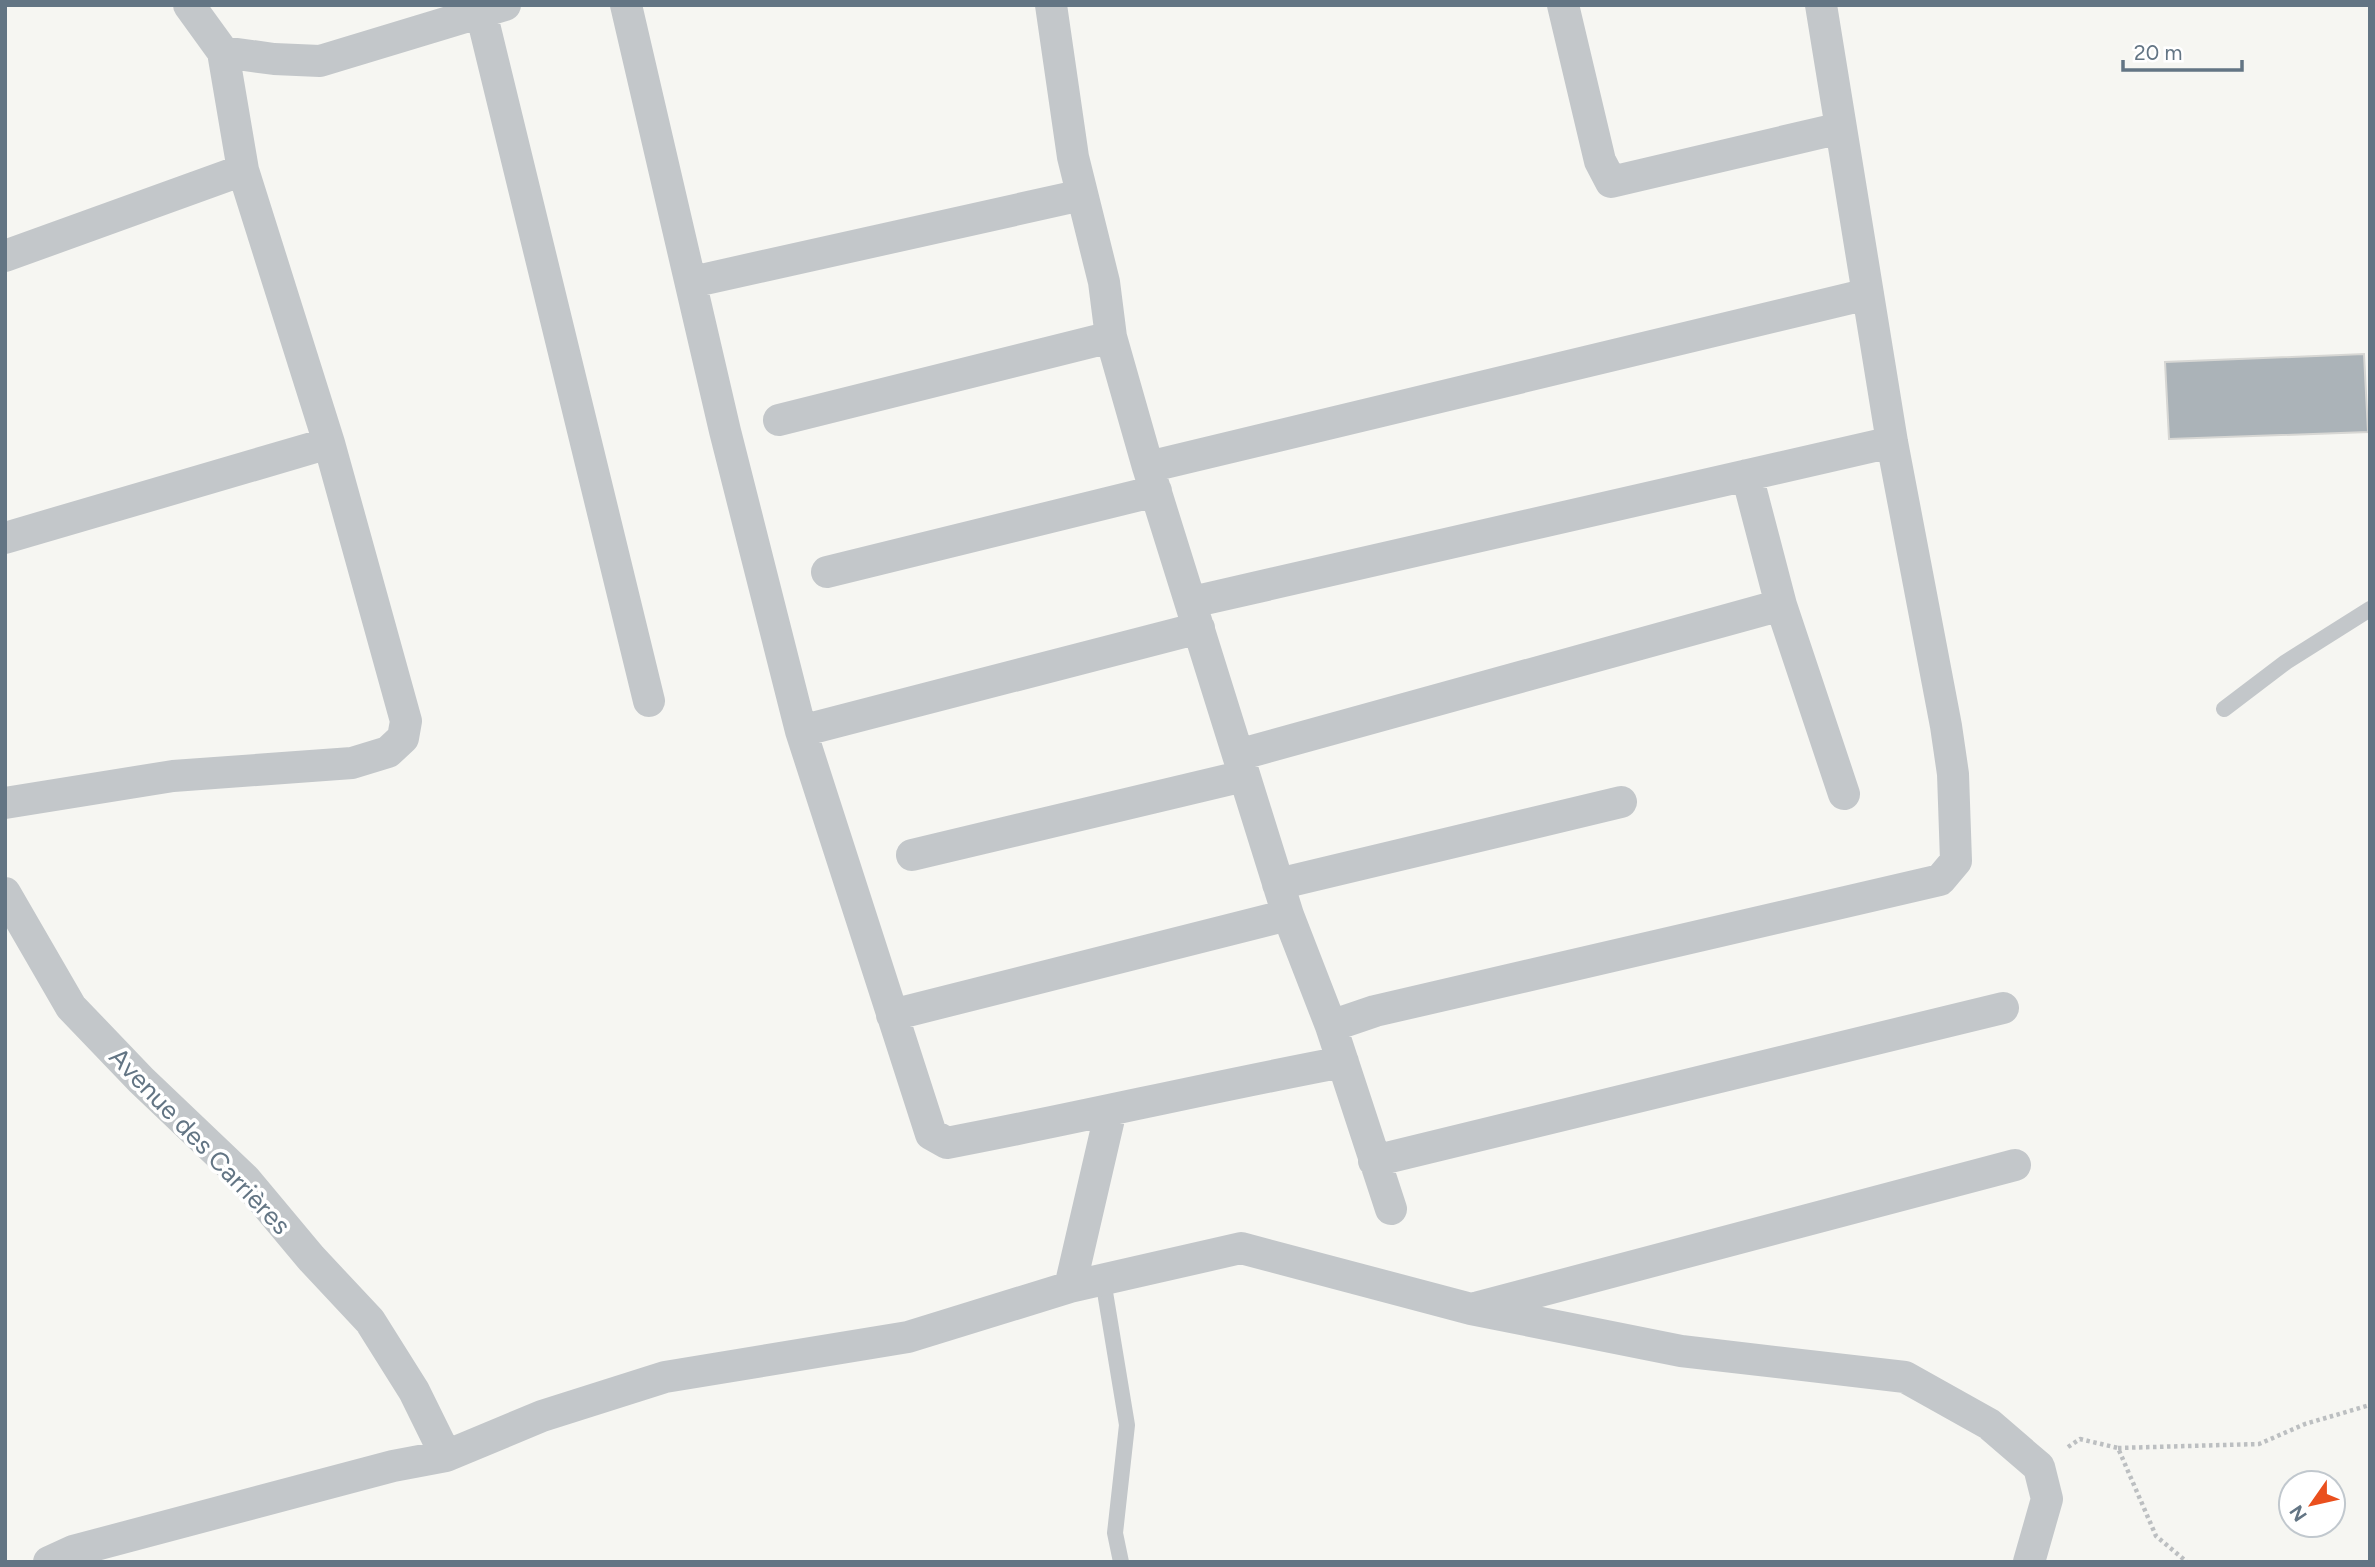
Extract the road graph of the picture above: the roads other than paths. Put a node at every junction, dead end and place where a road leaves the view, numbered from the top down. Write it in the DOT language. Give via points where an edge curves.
graph roads {
  1 [pos="189,5"];
  2 [pos="626,5"];
  3 [pos="1051,5"];
  4 [pos="1563,5"];
  5 [pos="1821,5"];
  6 [pos="493,9"];
  7 [pos="223,52"];
  8 [pos="1840,128"];
  9 [pos="243,170"];
  10 [pos="1083,195"];
  11 [pos="5,256"];
  12 [pos="692,282"];
  13 [pos="1868,294"];
  14 [pos="1111,337"];
  15 [pos="779,420"];
  16 [pos="1892,442"];
  17 [pos="330,443"];
  18 [pos="1747,475"];
  19 [pos="1152,479"];
  20 [pos="5,538"];
  21 [pos="827,572"];
  22 [pos="1781,605"];
  23 [pos="2370,609"];
  24 [pos="1196,615"];
  25 [pos="649,701"];
  26 [pos="2224,709"];
  27 [pos="801,731"];
  28 [pos="1241,765"];
  29 [pos="1844,794"];
  30 [pos="1621,802"];
  31 [pos="5,803"];
  32 [pos="912,855"];
  33 [pos="1279,884"];
  34 [pos="5,892"];
  35 [pos="1288,915"];
  36 [pos="2003,1008"];
  37 [pos="892,1015"];
  38 [pos="1331,1027"];
  39 [pos="1343,1062"];
  40 [pos="1111,1110"];
  41 [pos="1374,1161"];
  42 [pos="2015,1166"];
  43 [pos="1391,1209"];
  44 [pos="1103,1280"];
  45 [pos="1070,1287"];
  46 [pos="1471,1309"];
  47 [pos="446,1456"];
  48 [pos="49,1562"];
  49 [pos="1121,1562"];
  50 [pos="2029,1562"];
  1 -- 7 [label="street"];
  2 -- 12 [label="street"];
  3 -- 10 [label="street" via="1073,157"];
  4 -- 8 [label="street" via="1600,161 1611,182"];
  5 -- 8 [label="street"];
  6 -- 7 [label="street" via="320,61"];
  6 -- 25 [label="street"];
  7 -- 9 [label="street"];
  8 -- 13 [label="street"];
  9 -- 11 [label="street"];
  9 -- 17 [label="street"];
  10 -- 12 [label="street"];
  10 -- 14 [label="street" via="1104,282"];
  12 -- 27 [label="street"];
  13 -- 16 [label="street"];
  13 -- 19 [label="street"];
  14 -- 15 [label="street"];
  14 -- 19 [label="street"];
  16 -- 18 [label="street"];
  16 -- 38 [label="street" via="1953,774 1955,861 1940,880 1375,1011"];
  17 -- 20 [label="street"];
  17 -- 31 [label="street" via="407,721 403,738 388,752 352,762 173,776"];
  18 -- 22 [label="street"];
  18 -- 24 [label="street"];
  19 -- 21 [label="street"];
  19 -- 24 [label="street"];
  22 -- 28 [label="street"];
  22 -- 29 [label="street"];
  23 -- 26 [label="lane" via="2286,662"];
  24 -- 27 [label="street"];
  24 -- 28 [label="street"];
  27 -- 37 [label="street"];
  28 -- 32 [label="street"];
  28 -- 33 [label="street"];
  30 -- 33 [label="street"];
  33 -- 35 [label="street"];
  34 -- 47 [label="street, Avenue des Carrières" via="71,1007 245,1179 370,1321 414,1391"];
  35 -- 37 [label="street"];
  35 -- 38 [label="street"];
  36 -- 41 [label="street"];
  37 -- 40 [label="street" via="931,1134 947,1143"];
  38 -- 39 [label="street"];
  39 -- 40 [label="street"];
  39 -- 41 [label="street"];
  40 -- 45 [label="street"];
  41 -- 43 [label="street"];
  42 -- 46 [label="street"];
  44 -- 45 [label="street"];
  44 -- 46 [label="street" via="1241,1248"];
  44 -- 49 [label="lane" via="1127,1425 1115,1533"];
  45 -- 47 [label="street" via="908,1337 665,1377 542,1416"];
  46 -- 50 [label="street" via="1681,1351 1905,1377 1989,1424 2039,1466 2047,1499"];
  47 -- 48 [label="street" via="73,1551"];
}
